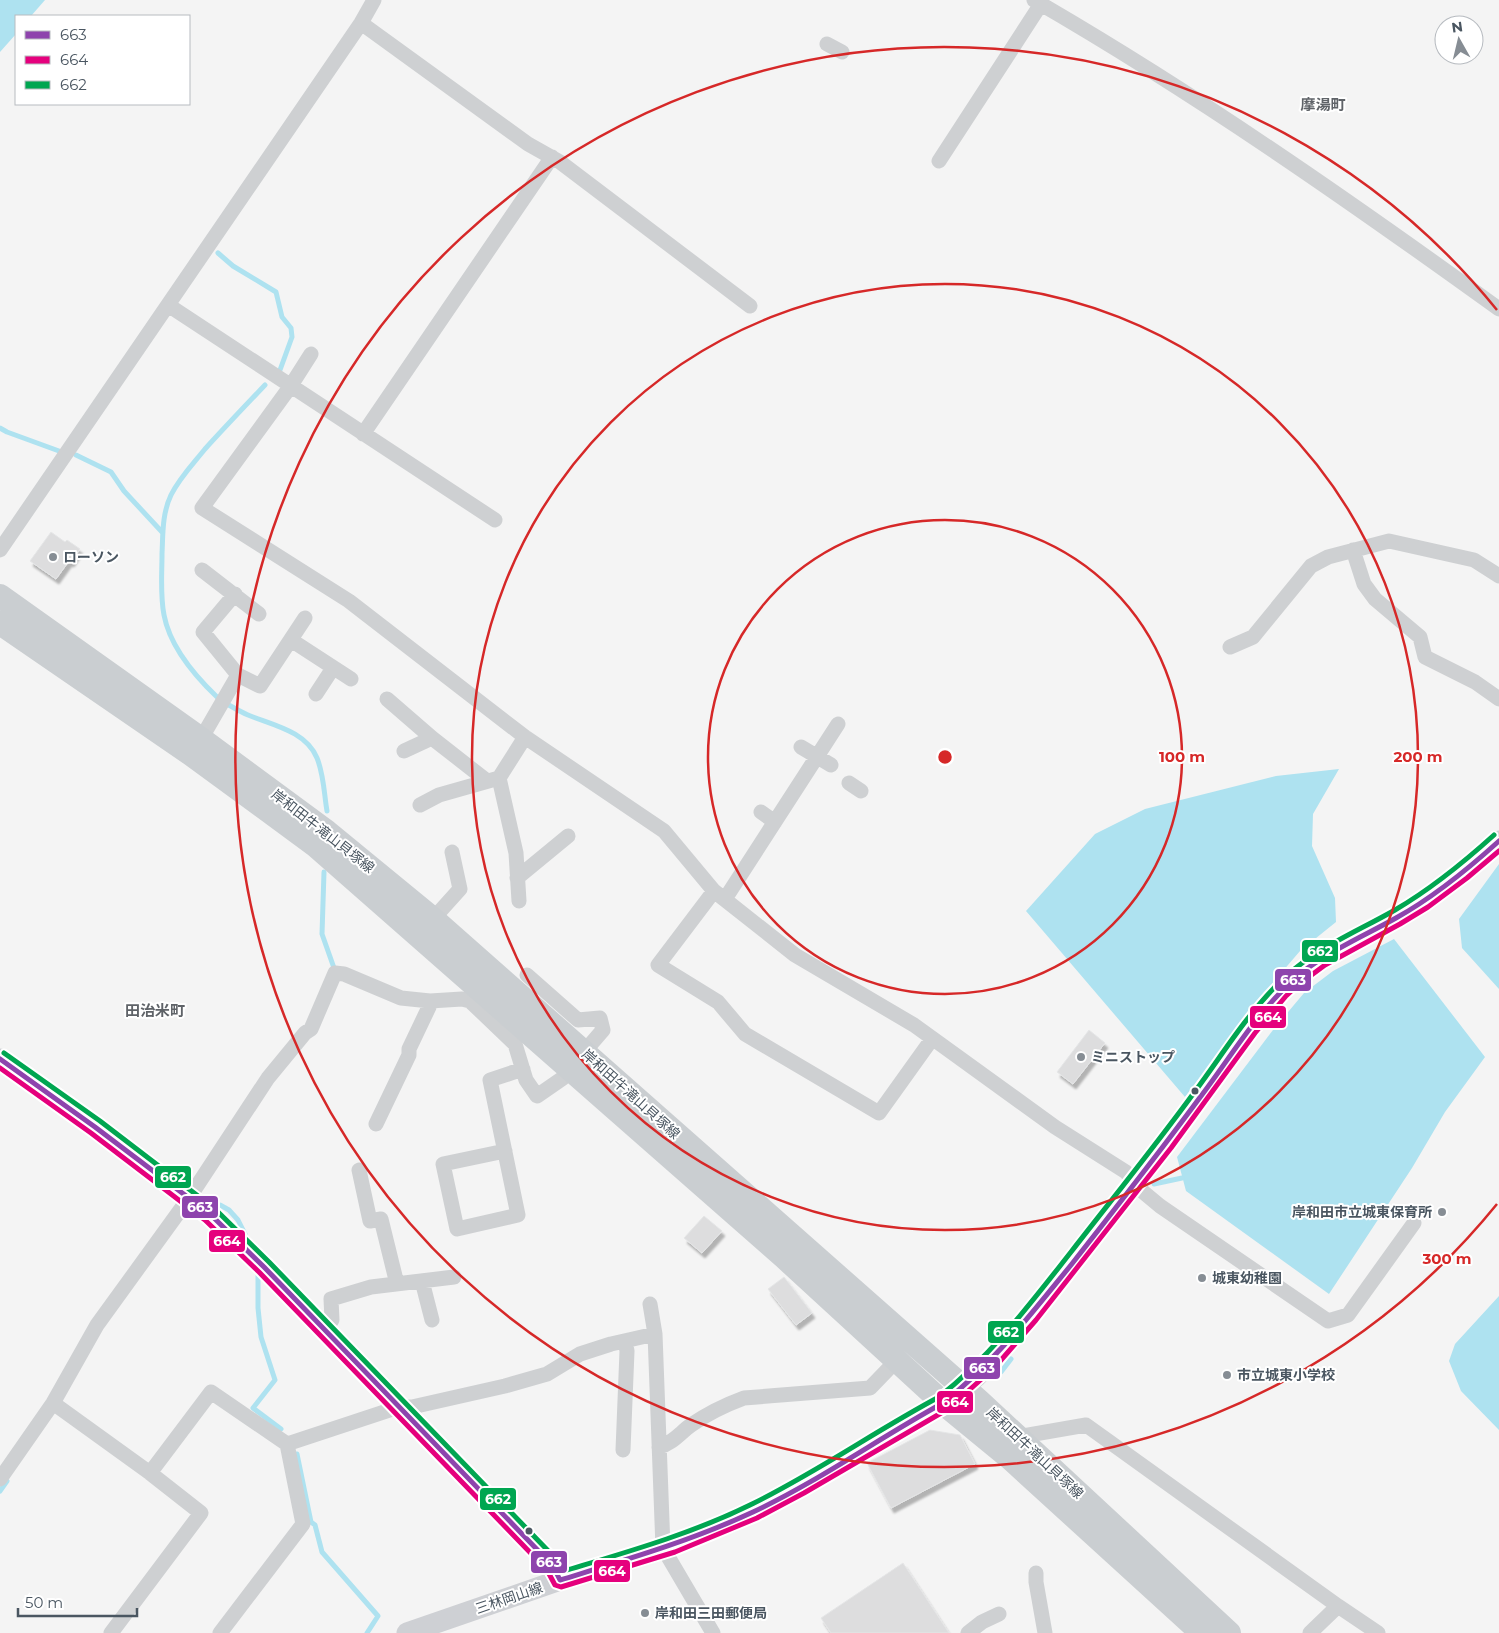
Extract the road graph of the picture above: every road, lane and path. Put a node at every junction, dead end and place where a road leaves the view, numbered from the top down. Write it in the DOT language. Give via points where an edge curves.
graph roads {
  1 [pos="374,0"];
  2 [pos="1037,2"];
  3 [pos="361,23"];
  4 [pos="828,44"];
  5 [pos="842,52"];
  6 [pos="552,158"];
  7 [pos="939,161"];
  8 [pos="1495,303"];
  9 [pos="168,305"];
  10 [pos="750,306"];
  11 [pos="311,354"];
  12 [pos="290,387"];
  13 [pos="363,434"];
  14 [pos="495,520"];
  15 [pos="0,550"];
  16 [pos="1353,550"];
  17 [pos="202,570"];
  18 [pos="1499,576"];
  19 [pos="235,594"];
  20 [pos="0,596"];
  21 [pos="259,614"];
  22 [pos="305,618"];
  23 [pos="0,623"];
  24 [pos="291,640"];
  25 [pos="1230,647"];
  26 [pos="333,668"];
  27 [pos="238,675"];
  28 [pos="351,679"];
  29 [pos="316,694"];
  30 [pos="387,699"];
  31 [pos="1499,699"];
  32 [pos="838,724"];
  33 [pos="201,738"];
  34 [pos="432,738"];
  35 [pos="525,738"];
  36 [pos="801,747"];
  37 [pos="404,750"];
  38 [pos="817,756"];
  39 [pos="831,765"];
  40 [pos="493,779"];
  41 [pos="420,804"];
  42 [pos="760,812"];
  43 [pos="775,822"];
  44 [pos="568,836"];
  45 [pos="1499,841"];
  46 [pos="452,852"];
  47 [pos="517,878"];
  48 [pos="720,895"];
  49 [pos="519,901"];
  50 [pos="433,919"];
  51 [pos="527,975"];
  52 [pos="430,1001"];
  53 [pos="932,1039"];
  54 [pos="0,1059"];
  55 [pos="577,1060"];
  56 [pos="523,1069"];
  57 [pos="376,1124"];
  58 [pos="505,1151"];
  59 [pos="359,1170"];
  60 [pos="1136,1183"];
  61 [pos="189,1198"];
  62 [pos="1414,1223"];
  63 [pos="454,1277"];
  64 [pos="422,1281"];
  65 [pos="397,1284"];
  66 [pos="650,1304"];
  67 [pos="432,1320"];
  68 [pos="325,1330"];
  69 [pos="655,1334"];
  70 [pos="625,1341"];
  71 [pos="897,1360"];
  72 [pos="963,1388"];
  73 [pos="53,1403"];
  74 [pos="943,1403"];
  75 [pos="399,1407"];
  76 [pos="1017,1437"];
  77 [pos="287,1444"];
  78 [pos="659,1447"];
  79 [pos="623,1450"];
  80 [pos="150,1473"];
  81 [pos="0,1479"];
  82 [pos="662,1548"];
  83 [pos="1036,1573"];
  84 [pos="560,1580"];
  85 [pos="1338,1606"];
  86 [pos="999,1614"];
  87 [pos="111,1633"];
  88 [pos="220,1633"];
  89 [pos="406,1633"];
  90 [pos="713,1633"];
  91 [pos="968,1633"];
  92 [pos="1045,1633"];
  93 [pos="1202,1633"];
  94 [pos="1229,1633"];
  95 [pos="1310,1633"];
  96 [pos="1378,1633"];
  1 -- 3 [label="street"];
  2 -- 7 [label="street"];
  2 -- 8 [label="street" via="1218,113"];
  3 -- 6 [label="street"];
  3 -- 9 [label="street"];
  4 -- 5 [label="street"];
  6 -- 10 [label="street"];
  6 -- 13 [label="street"];
  9 -- 12 [label="street"];
  9 -- 15 [label="street"];
  11 -- 12 [label="street"];
  12 -- 13 [label="street"];
  12 -- 35 [label="street" via="202,508 349,601"];
  13 -- 14 [label="street"];
  16 -- 18 [label="street" via="1388,541 1474,560"];
  16 -- 25 [label="street" via="1328,556 1311,566 1253,637"];
  16 -- 31 [label="street" via="1364,584 1375,599 1420,637 1425,657 1475,682"];
  17 -- 19 [label="street"];
  19 -- 21 [label="street"];
  19 -- 27 [label="street" via="203,632"];
  20 -- 33 [label="main road, 岸和田牛滝山貝塚線"];
  22 -- 24 [label="street"];
  23 -- 55 [label="main road, 岸和田牛滝山貝塚線" via="191,754 314,845"];
  24 -- 26 [label="street"];
  24 -- 27 [label="street" via="260,686"];
  26 -- 28 [label="street"];
  26 -- 29 [label="street"];
  27 -- 33 [label="street"];
  30 -- 34 [label="street"];
  32 -- 38 [label="street"];
  33 -- 50 [label="main road, 岸和田牛滝山貝塚線" via="327,832"];
  34 -- 37 [label="street"];
  34 -- 40 [label="street"];
  35 -- 40 [label="street"];
  35 -- 48 [label="street" via="664,831"];
  36 -- 38 [label="street"];
  38 -- 39 [label="street"];
  38 -- 43 [label="street"];
  40 -- 41 [label="street"];
  40 -- 47 [label="street" via="516,853"];
  42 -- 43 [label="street"];
  43 -- 48 [label="street"];
  44 -- 47 [label="street"];
  45 -- 60 [label="main road, 三林岡山線" via="1432,895 1300,973 1254,1023"];
  46 -- 50 [label="street" via="460,889"];
  47 -- 49 [label="street"];
  48 -- 53 [label="street" via="795,955 914,1025"];
  48 -- 53 [label="street" via="658,965 718,1002 745,1034 879,1113"];
  50 -- 55 [label="main road, 岸和田牛滝山貝塚線"];
  51 -- 55 [label="street" via="578,1020 600,1018 603,1030"];
  52 -- 56 [label="street" via="462,999 470,1002 515,1044"];
  52 -- 57 [label="street"];
  52 -- 61 [label="street" via="401,998 335,973 311,1028 268,1078"];
  53 -- 60 [label="street" via="1055,1128 1126,1172"];
  54 -- 61 [label="main road"];
  55 -- 56 [label="street" via="563,1078 537,1096"];
  55 -- 71 [label="main road, 岸和田牛滝山貝塚線"];
  55 -- 72 [label="main road, 岸和田牛滝山貝塚線"];
  56 -- 58 [label="street" via="490,1080"];
  58 -- 58 [label="street" via="518,1215 457,1229 443,1164"];
  59 -- 65 [label="street" via="370,1221 381,1219"];
  60 -- 62 [label="street" via="1160,1206 1328,1321 1348,1315"];
  60 -- 72 [label="main road, 三林岡山線" via="1015,1334"];
  61 -- 68 [label="main road" via="210,1214"];
  61 -- 73 [label="street" via="97,1325"];
  63 -- 64 [label="street"];
  64 -- 65 [label="street"];
  64 -- 67 [label="street"];
  65 -- 68 [label="street" via="371,1287 331,1299 332,1320"];
  66 -- 69 [label="street"];
  68 -- 75 [label="main road"];
  69 -- 70 [label="street"];
  69 -- 78 [label="street"];
  70 -- 75 [label="street" via="580,1354 547,1374 514,1384 412,1407"];
  70 -- 79 [label="street" via="617,1412"];
  71 -- 74 [label="main road, 岸和田牛滝山貝塚線"];
  71 -- 78 [label="street" via="870,1388 744,1398 726,1404"];
  72 -- 74 [label="main road, 三林岡山線"];
  72 -- 76 [label="main road, 岸和田牛滝山貝塚線"];
  73 -- 80 [label="street"];
  73 -- 81 [label="street"];
  74 -- 82 [label="main road, 三林岡山線" via="779,1499 731,1522"];
  74 -- 93 [label="main road, 岸和田牛滝山貝塚線" via="1010,1458"];
  75 -- 77 [label="street"];
  75 -- 84 [label="main road" via="552,1566"];
  76 -- 85 [label="street" via="1086,1425"];
  76 -- 94 [label="main road, 岸和田牛滝山貝塚線"];
  77 -- 80 [label="street" via="211,1392"];
  77 -- 88 [label="street" via="303,1524"];
  78 -- 82 [label="street"];
  80 -- 87 [label="street" via="201,1513"];
  82 -- 84 [label="main road, 三林岡山線"];
  82 -- 90 [label="street"];
  83 -- 92 [label="street"];
  84 -- 89 [label="main road, 三林岡山線"];
  85 -- 95 [label="street"];
  85 -- 96 [label="street"];
  86 -- 91 [label="street"];
}
